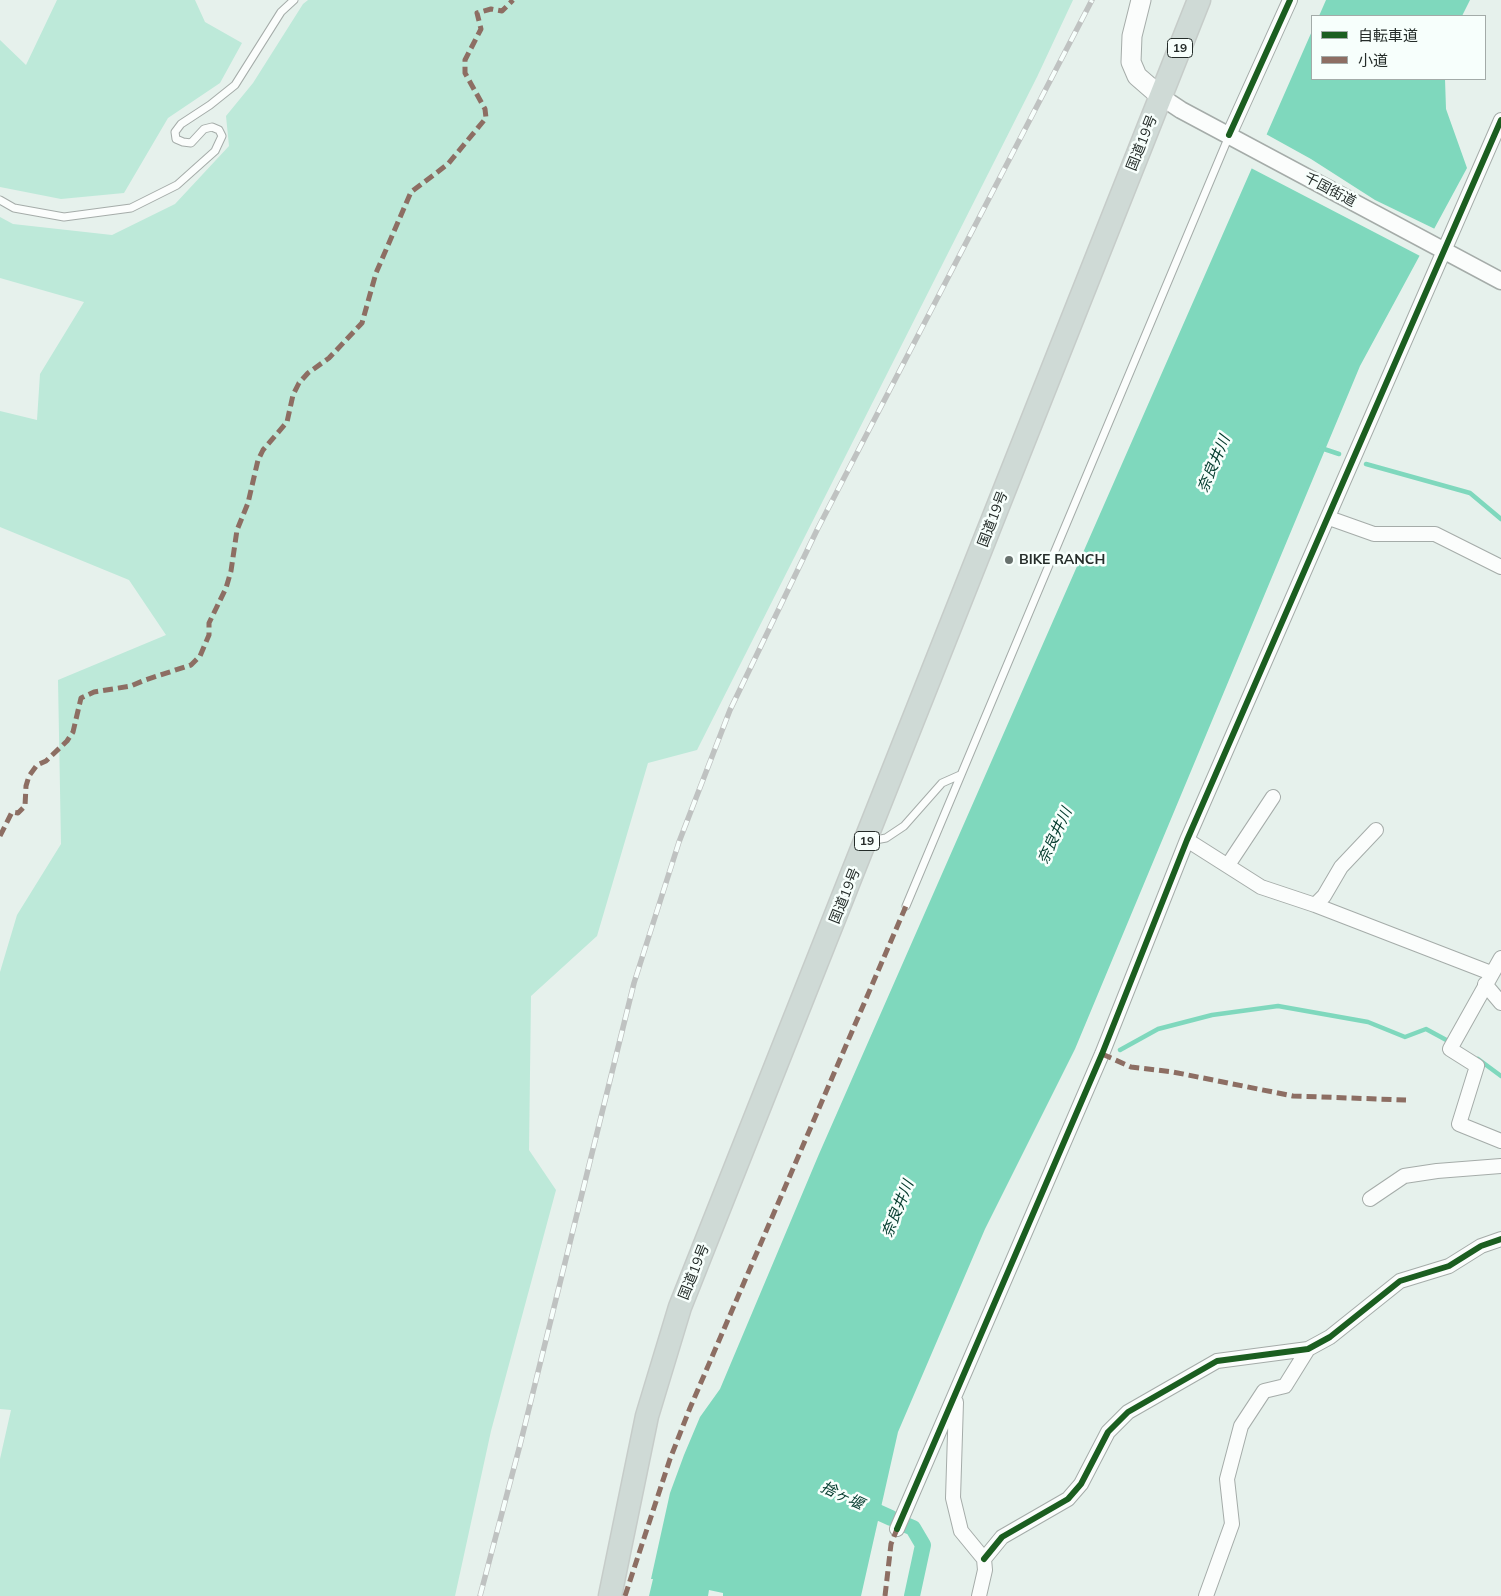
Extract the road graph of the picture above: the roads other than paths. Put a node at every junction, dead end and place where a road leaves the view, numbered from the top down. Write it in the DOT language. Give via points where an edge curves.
graph roads {
  1 [pos="294,0"];
  2 [pos="1141,0"];
  3 [pos="1199,0"];
  4 [pos="1290,0"];
  5 [pos="1160,96"];
  6 [pos="1501,120"];
  7 [pos="1233,138"];
  8 [pos="0,200"];
  9 [pos="1438,248"];
  10 [pos="1499,277"];
  11 [pos="1329,518"];
  12 [pos="1501,567"];
  13 [pos="960,775"];
  14 [pos="1273,797"];
  15 [pos="1376,830"];
  16 [pos="1187,840"];
  17 [pos="867,841"];
  18 [pos="1228,865"];
  19 [pos="1315,905"];
  20 [pos="906,906"];
  21 [pos="1501,958"];
  22 [pos="1488,978"];
  23 [pos="1501,1003"];
  24 [pos="1501,1141"];
  25 [pos="1501,1166"];
  26 [pos="1370,1199"];
  27 [pos="1501,1238"];
  28 [pos="1308,1349"];
  29 [pos="956,1394"];
  30 [pos="897,1529"];
  31 [pos="984,1559"];
  32 [pos="610,1596"];
  33 [pos="979,1596"];
  34 [pos="1206,1596"];
  1 -- 8 [label="lane" via="281,12 235,85 181,124 175,132 176,139 191,143 204,129 212,127 222,136 215,151 177,185 131,208 64,217 14,208"];
  2 -- 5 [label="main road" via="1132,36 1131,62 1137,76"];
  3 -- 5 [label="highway, 19"];
  4 -- 7 [label="street"];
  5 -- 7 [label="street, 千国街道"];
  5 -- 17 [label="highway, 国道19号 / 19"];
  6 -- 9 [label="street"];
  7 -- 9 [label="street, 千国街道"];
  7 -- 13 [label="lane"];
  9 -- 10 [label="street, 千国街道"];
  9 -- 11 [label="street" via="1402,352"];
  11 -- 12 [label="street" via="1374,534 1434,534"];
  11 -- 16 [label="street"];
  13 -- 17 [label="lane" via="942,783 904,826 886,838"];
  13 -- 20 [label="lane"];
  14 -- 18 [label="street"];
  15 -- 19 [label="street" via="1340,867 1324,896"];
  16 -- 18 [label="street"];
  16 -- 29 [label="street" via="1102,1054"];
  17 -- 32 [label="highway, 国道19号 / 19" via="680,1307 647,1416"];
  18 -- 19 [label="street" via="1261,887"];
  19 -- 22 [label="street"];
  21 -- 22 [label="street"];
  22 -- 23 [label="street"];
  22 -- 24 [label="street" via="1450,1049 1477,1066 1459,1124"];
  25 -- 26 [label="street" via="1404,1176"];
  27 -- 28 [label="street" via="1449,1266 1400,1281 1330,1337"];
  28 -- 31 [label="street" via="1217,1361 1128,1412 1108,1432 1081,1484 1068,1499 1002,1537"];
  28 -- 34 [label="street" via="1285,1386 1264,1391 1241,1426 1227,1479 1232,1524"];
  29 -- 30 [label="street"];
  29 -- 31 [label="street" via="953,1498 961,1531"];
  31 -- 33 [label="street"];
}
